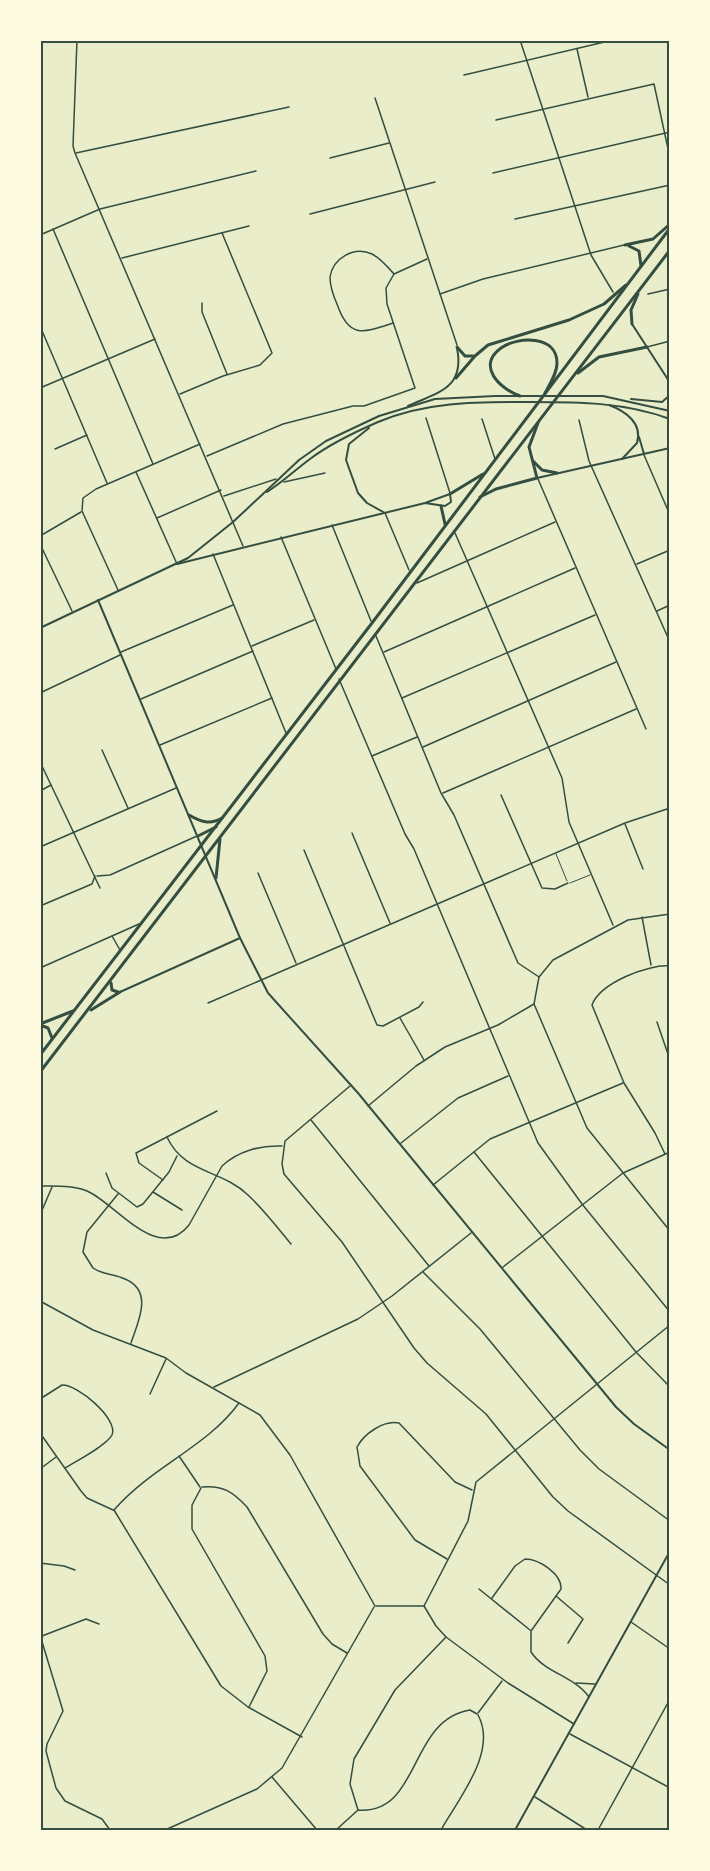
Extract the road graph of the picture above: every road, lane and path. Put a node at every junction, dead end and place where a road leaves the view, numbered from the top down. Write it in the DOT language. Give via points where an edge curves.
graph roads {
  1 [pos="77,40"];
  2 [pos="520,40"];
  3 [pos="613,40"];
  4 [pos="577,48"];
  5 [pos="527,60"];
  6 [pos="464,75"];
  7 [pos="375,98"];
  8 [pos="589,98"];
  9 [pos="289,107"];
  10 [pos="543,109"];
  11 [pos="496,120"];
  12 [pos="669,132"];
  13 [pos="664,133"];
  14 [pos="390,142"];
  15 [pos="75,153"];
  16 [pos="559,158"];
  17 [pos="669,158"];
  18 [pos="330,159"];
  19 [pos="256,171"];
  20 [pos="493,173"];
  21 [pos="435,182"];
  22 [pos="669,185"];
  23 [pos="406,190"];
  24 [pos="575,206"];
  25 [pos="100,209"];
  26 [pos="310,214"];
  27 [pos="515,219"];
  28 [pos="249,226"];
  29 [pos="669,226"];
  30 [pos="53,229"];
  31 [pos="222,233"];
  32 [pos="40,235"];
  33 [pos="625,245"];
  34 [pos="669,250"];
  35 [pos="591,255"];
  36 [pos="121,258"];
  37 [pos="427,260"];
  38 [pos="640,268"];
  39 [pos="394,274"];
  40 [pos="634,278"];
  41 [pos="641,287"];
  42 [pos="669,289"];
  43 [pos="613,292"];
  44 [pos="648,294"];
  45 [pos="440,295"];
  46 [pos="202,303"];
  47 [pos="394,323"];
  48 [pos="632,324"];
  49 [pos="40,326"];
  50 [pos="156,339"];
  51 [pos="669,341"];
  52 [pos="457,347"];
  53 [pos="647,347"];
  54 [pos="475,356"];
  55 [pos="108,359"];
  56 [pos="227,375"];
  57 [pos="63,378"];
  58 [pos="456,378"];
  59 [pos="572,378"];
  60 [pos="669,381"];
  61 [pos="40,388"];
  62 [pos="179,394"];
  63 [pos="669,395"];
  64 [pos="520,396"];
  65 [pos="621,398"];
  66 [pos="541,401"];
  67 [pos="604,403"];
  68 [pos="400,409"];
  69 [pos="669,411"];
  70 [pos="426,418"];
  71 [pos="540,418"];
  72 [pos="669,418"];
  73 [pos="482,419"];
  74 [pos="579,420"];
  75 [pos="379,421"];
  76 [pos="87,435"];
  77 [pos="639,437"];
  78 [pos="201,444"];
  79 [pos="669,448"];
  80 [pos="55,449"];
  81 [pos="644,454"];
  82 [pos="206,456"];
  83 [pos="622,459"];
  84 [pos="495,460"];
  85 [pos="532,460"];
  86 [pos="153,464"];
  87 [pos="591,466"];
  88 [pos="135,471"];
  89 [pos="487,471"];
  90 [pos="325,473"];
  91 [pos="557,473"];
  92 [pos="537,478"];
  93 [pos="276,479"];
  94 [pos="284,482"];
  95 [pos="107,484"];
  96 [pos="220,490"];
  97 [pos="265,494"];
  98 [pos="450,494"];
  99 [pos="223,496"];
  100 [pos="476,500"];
  101 [pos="425,503"];
  102 [pos="441,506"];
  103 [pos="82,511"];
  104 [pos="385,513"];
  105 [pos="669,515"];
  106 [pos="156,518"];
  107 [pos="555,521"];
  108 [pos="233,522"];
  109 [pos="332,525"];
  110 [pos="444,527"];
  111 [pos="454,530"];
  112 [pos="40,536"];
  113 [pos="281,537"];
  114 [pos="40,544"];
  115 [pos="243,546"];
  116 [pos="669,550"];
  117 [pos="213,554"];
  118 [pos="467,560"];
  119 [pos="177,564"];
  120 [pos="636,565"];
  121 [pos="575,568"];
  122 [pos="411,572"];
  123 [pos="410,586"];
  124 [pos="118,590"];
  125 [pos="98,600"];
  126 [pos="233,604"];
  127 [pos="669,605"];
  128 [pos="487,607"];
  129 [pos="656,611"];
  130 [pos="72,612"];
  131 [pos="596,614"];
  132 [pos="316,619"];
  133 [pos="372,623"];
  134 [pos="40,628"];
  135 [pos="375,633"];
  136 [pos="669,642"];
  137 [pos="251,646"];
  138 [pos="253,651"];
  139 [pos="383,652"];
  140 [pos="507,652"];
  141 [pos="121,653"];
  142 [pos="617,662"];
  143 [pos="336,669"];
  144 [pos="339,679"];
  145 [pos="40,693"];
  146 [pos="272,698"];
  147 [pos="402,698"];
  148 [pos="140,699"];
  149 [pos="528,701"];
  150 [pos="637,708"];
  151 [pos="646,729"];
  152 [pos="286,734"];
  153 [pos="418,737"];
  154 [pos="160,746"];
  155 [pos="422,747"];
  156 [pos="549,747"];
  157 [pos="102,750"];
  158 [pos="371,756"];
  159 [pos="42,766"];
  160 [pos="52,785"];
  161 [pos="177,787"];
  162 [pos="40,791"];
  163 [pos="441,793"];
  164 [pos="501,795"];
  165 [pos="669,808"];
  166 [pos="128,809"];
  167 [pos="228,813"];
  168 [pos="189,815"];
  169 [pos="625,823"];
  170 [pos="217,826"];
  171 [pos="75,833"];
  172 [pos="352,833"];
  173 [pos="198,836"];
  174 [pos="220,837"];
  175 [pos="578,844"];
  176 [pos="202,846"];
  177 [pos="40,847"];
  178 [pos="304,850"];
  179 [pos="556,853"];
  180 [pos="206,856"];
  181 [pos="531,864"];
  182 [pos="643,869"];
  183 [pos="258,873"];
  184 [pos="95,875"];
  185 [pos="590,875"];
  186 [pos="216,878"];
  187 [pos="568,883"];
  188 [pos="484,885"];
  189 [pos="100,888"];
  190 [pos="437,904"];
  191 [pos="40,906"];
  192 [pos="669,914"];
  193 [pos="642,916"];
  194 [pos="142,923"];
  195 [pos="390,924"];
  196 [pos="613,926"];
  197 [pos="111,936"];
  198 [pos="240,938"];
  199 [pos="344,944"];
  200 [pos="121,951"];
  201 [pos="296,963"];
  202 [pos="652,966"];
  203 [pos="669,966"];
  204 [pos="40,968"];
  205 [pos="539,977"];
  206 [pos="260,980"];
  207 [pos="111,981"];
  208 [pos="120,992"];
  209 [pos="84,999"];
  210 [pos="423,1002"];
  211 [pos="208,1003"];
  212 [pos="534,1004"];
  213 [pos="85,1015"];
  214 [pos="399,1017"];
  215 [pos="657,1022"];
  216 [pos="40,1025"];
  217 [pos="489,1028"];
  218 [pos="52,1040"];
  219 [pos="40,1055"];
  220 [pos="424,1060"];
  221 [pos="669,1060"];
  222 [pos="40,1072"];
  223 [pos="509,1076"];
  224 [pos="624,1083"];
  225 [pos="351,1086"];
  226 [pos="577,1102"];
  227 [pos="368,1106"];
  228 [pos="217,1111"];
  229 [pos="311,1120"];
  230 [pos="529,1122"];
  231 [pos="167,1137"];
  232 [pos="400,1144"];
  233 [pos="283,1146"];
  234 [pos="474,1152"];
  235 [pos="669,1152"];
  236 [pos="665,1154"];
  237 [pos="177,1155"];
  238 [pos="106,1173"];
  239 [pos="623,1173"];
  240 [pos="216,1176"];
  241 [pos="163,1180"];
  242 [pos="433,1185"];
  243 [pos="40,1186"];
  244 [pos="53,1186"];
  245 [pos="152,1192"];
  246 [pos="118,1194"];
  247 [pos="582,1204"];
  248 [pos="109,1205"];
  249 [pos="182,1209"];
  250 [pos="40,1215"];
  251 [pos="669,1230"];
  252 [pos="471,1232"];
  253 [pos="542,1236"];
  254 [pos="291,1244"];
  255 [pos="429,1267"];
  256 [pos="501,1269"];
  257 [pos="423,1272"];
  258 [pos="40,1301"];
  259 [pos="382,1303"];
  260 [pos="669,1312"];
  261 [pos="669,1325"];
  262 [pos="131,1344"];
  263 [pos="636,1352"];
  264 [pos="166,1358"];
  265 [pos="596,1384"];
  266 [pos="214,1387"];
  267 [pos="669,1387"];
  268 [pos="150,1394"];
  269 [pos="40,1399"];
  270 [pos="240,1403"];
  271 [pos="555,1418"];
  272 [pos="40,1433"];
  273 [pos="669,1450"];
  274 [pos="515,1451"];
  275 [pos="179,1455"];
  276 [pos="57,1457"];
  277 [pos="65,1468"];
  278 [pos="40,1469"];
  279 [pos="201,1488"];
  280 [pos="473,1490"];
  281 [pos="114,1510"];
  282 [pos="669,1521"];
  283 [pos="669,1551"];
  284 [pos="447,1560"];
  285 [pos="40,1563"];
  286 [pos="75,1570"];
  287 [pos="656,1575"];
  288 [pos="669,1585"];
  289 [pos="479,1588"];
  290 [pos="556,1596"];
  291 [pos="492,1599"];
  292 [pos="375,1606"];
  293 [pos="424,1606"];
  294 [pos="631,1622"];
  295 [pos="99,1624"];
  296 [pos="531,1631"];
  297 [pos="41,1635"];
  298 [pos="446,1637"];
  299 [pos="568,1642"];
  300 [pos="669,1649"];
  301 [pos="347,1653"];
  302 [pos="504,1680"];
  303 [pos="573,1682"];
  304 [pos="596,1684"];
  305 [pos="589,1697"];
  306 [pos="669,1699"];
  307 [pos="248,1707"];
  308 [pos="477,1714"];
  309 [pos="574,1724"];
  310 [pos="569,1733"];
  311 [pos="302,1737"];
  312 [pos="632,1767"];
  313 [pos="272,1777"];
  314 [pos="669,1788"];
  315 [pos="535,1796"];
  316 [pos="358,1810"];
  317 [pos="110,1830"];
  318 [pos="165,1830"];
  319 [pos="318,1830"];
  320 [pos="336,1830"];
  321 [pos="441,1830"];
  322 [pos="515,1830"];
  323 [pos="587,1830"];
  324 [pos="598,1830"];
  1 -- 15 [label="street"];
  2 -- 5 [label="street"];
  3 -- 4 [label="street"];
  4 -- 5 [label="street"];
  4 -- 8 [label="street"];
  5 -- 6 [label="street"];
  5 -- 10 [label="street"];
  7 -- 14 [label="street"];
  8 -- 10 [label="street"];
  8 -- 13 [label="street" via="654,84"];
  9 -- 15 [label="street"];
  10 -- 11 [label="street"];
  10 -- 16 [label="street"];
  12 -- 13 [label="street"];
  13 -- 16 [label="street"];
  13 -- 17 [label="street"];
  14 -- 18 [label="street"];
  14 -- 23 [label="street"];
  15 -- 25 [label="street"];
  16 -- 20 [label="street"];
  16 -- 24 [label="street"];
  19 -- 25 [label="street"];
  21 -- 23 [label="street"];
  22 -- 24 [label="street"];
  23 -- 26 [label="street"];
  23 -- 37 [label="street"];
  24 -- 27 [label="street"];
  24 -- 35 [label="street"];
  25 -- 30 [label="street"];
  25 -- 36 [label="street"];
  28 -- 31 [label="street"];
  29 -- 33 [label="highway" via="653,239"];
  29 -- 38 [label="highway"];
  30 -- 32 [label="street"];
  30 -- 55 [label="street"];
  31 -- 36 [label="street"];
  31 -- 56 [label="street" via="272,353 260,365"];
  33 -- 35 [label="street"];
  33 -- 38 [label="highway" via="639,251"];
  34 -- 41 [label="highway"];
  35 -- 43 [label="street"];
  35 -- 45 [label="street" via="483,279"];
  36 -- 50 [label="street"];
  37 -- 39 [label="street"];
  37 -- 45 [label="street"];
  38 -- 40 [label="highway"];
  39 -- 47 [label="street" via="386,291"];
  39 -- 47 [label="street" via="369,252 353,252 339,260 330,276 341,318 348,326 365,332"];
  40 -- 54 [label="highway" via="604,304 569,320 495,343"];
  40 -- 66 [label="highway"];
  41 -- 48 [label="highway" via="631,310"];
  41 -- 59 [label="highway"];
  42 -- 44 [label="street"];
  45 -- 52 [label="street"];
  46 -- 56 [label="street"];
  47 -- 82 [label="street" via="415,388 364,406 283,424"];
  48 -- 53 [label="main road"];
  49 -- 57 [label="street"];
  50 -- 55 [label="street"];
  50 -- 62 [label="street"];
  51 -- 53 [label="street"];
  52 -- 54 [label="highway" via="465,356"];
  52 -- 58 [label="main road" via="460,367"];
  53 -- 59 [label="highway" via="599,357"];
  53 -- 60 [label="main road"];
  54 -- 58 [label="highway"];
  55 -- 57 [label="street"];
  55 -- 86 [label="street"];
  56 -- 62 [label="street"];
  57 -- 61 [label="street"];
  57 -- 76 [label="street"];
  58 -- 68 [label="main road" via="438,393"];
  59 -- 71 [label="highway"];
  62 -- 78 [label="street"];
  63 -- 65 [label="main road" via="662,402"];
  64 -- 65 [label="main road"];
  64 -- 66 [label="highway" via="496,382 492,360 505,346 543,341 554,351 557,363"];
  64 -- 68 [label="main road" via="435,399"];
  65 -- 69 [label="main road"];
  66 -- 84 [label="highway"];
  67 -- 72 [label="main road"];
  67 -- 75 [label="main road" via="446,404"];
  67 -- 77 [label="main road" via="628,416"];
  68 -- 93 [label="main road" via="326,441"];
  70 -- 98 [label="street"];
  71 -- 85 [label="highway" via="529,447"];
  71 -- 100 [label="highway"];
  73 -- 84 [label="street"];
  74 -- 87 [label="street"];
  75 -- 94 [label="main road" via="320,453"];
  75 -- 104 [label="main road" via="355,438 345,454 358,493"];
  76 -- 80 [label="street"];
  76 -- 95 [label="street"];
  77 -- 81 [label="main road"];
  77 -- 83 [label="main road"];
  78 -- 82 [label="street"];
  78 -- 86 [label="street"];
  79 -- 81 [label="main road"];
  81 -- 83 [label="main road"];
  81 -- 105 [label="street"];
  82 -- 96 [label="street"];
  83 -- 87 [label="main road"];
  84 -- 89 [label="highway"];
  85 -- 91 [label="highway" via="542,470"];
  85 -- 92 [label="highway"];
  86 -- 88 [label="street"];
  87 -- 91 [label="main road"];
  87 -- 120 [label="street"];
  88 -- 95 [label="street"];
  88 -- 106 [label="street"];
  89 -- 98 [label="highway"];
  89 -- 110 [label="highway"];
  90 -- 94 [label="street"];
  91 -- 92 [label="main road"];
  92 -- 100 [label="highway" via="496,489"];
  92 -- 107 [label="street"];
  93 -- 97 [label="main road"];
  93 -- 99 [label="street"];
  94 -- 97 [label="main road"];
  95 -- 103 [label="street" via="86,495 81,502"];
  96 -- 99 [label="street"];
  96 -- 106 [label="street"];
  97 -- 108 [label="main road"];
  98 -- 101 [label="main road"];
  98 -- 102 [label="main road" via="451,502"];
  99 -- 108 [label="street"];
  100 -- 111 [label="highway"];
  101 -- 102 [label="main road"];
  101 -- 104 [label="main road"];
  102 -- 110 [label="highway" via="446,518"];
  103 -- 112 [label="street"];
  103 -- 124 [label="street"];
  104 -- 109 [label="main road"];
  104 -- 122 [label="street"];
  106 -- 119 [label="street"];
  107 -- 118 [label="street"];
  107 -- 121 [label="street"];
  108 -- 115 [label="street"];
  108 -- 119 [label="main road"];
  109 -- 113 [label="main road"];
  109 -- 133 [label="street"];
  110 -- 122 [label="highway"];
  111 -- 118 [label="street"];
  111 -- 123 [label="highway"];
  113 -- 115 [label="main road"];
  113 -- 132 [label="street"];
  114 -- 130 [label="street"];
  115 -- 117 [label="main road"];
  116 -- 120 [label="street"];
  117 -- 119 [label="main road"];
  117 -- 126 [label="street"];
  118 -- 123 [label="street"];
  118 -- 128 [label="street"];
  119 -- 124 [label="main road"];
  120 -- 129 [label="street"];
  121 -- 128 [label="street"];
  121 -- 131 [label="street"];
  122 -- 133 [label="highway"];
  123 -- 135 [label="highway"];
  124 -- 125 [label="main road"];
  125 -- 130 [label="main road"];
  125 -- 141 [label="main road"];
  126 -- 137 [label="street"];
  126 -- 141 [label="street"];
  127 -- 129 [label="street"];
  128 -- 139 [label="street"];
  128 -- 140 [label="street"];
  129 -- 136 [label="street"];
  130 -- 134 [label="main road"];
  131 -- 140 [label="street"];
  131 -- 142 [label="street"];
  132 -- 137 [label="street"];
  132 -- 143 [label="street"];
  133 -- 143 [label="highway"];
  135 -- 139 [label="street"];
  135 -- 144 [label="highway"];
  137 -- 138 [label="street"];
  138 -- 146 [label="street"];
  138 -- 148 [label="street"];
  139 -- 147 [label="street"];
  140 -- 147 [label="street"];
  140 -- 149 [label="street"];
  141 -- 145 [label="street"];
  141 -- 148 [label="main road"];
  142 -- 149 [label="street"];
  142 -- 150 [label="street"];
  143 -- 152 [label="highway"];
  144 -- 158 [label="street"];
  144 -- 174 [label="highway"];
  146 -- 152 [label="street"];
  146 -- 154 [label="street"];
  147 -- 153 [label="street"];
  148 -- 154 [label="main road"];
  149 -- 155 [label="street"];
  149 -- 156 [label="street"];
  150 -- 151 [label="street"];
  150 -- 156 [label="street"];
  152 -- 167 [label="highway"];
  153 -- 155 [label="street"];
  153 -- 158 [label="street"];
  154 -- 161 [label="main road"];
  155 -- 163 [label="street"];
  156 -- 163 [label="street"];
  156 -- 175 [label="street" via="562,777 569,822"];
  157 -- 166 [label="street"];
  158 -- 190 [label="street"];
  159 -- 160 [label="street"];
  160 -- 162 [label="street"];
  160 -- 171 [label="street"];
  161 -- 166 [label="street"];
  161 -- 168 [label="main road"];
  163 -- 188 [label="street"];
  164 -- 181 [label="street"];
  165 -- 169 [label="street"];
  166 -- 171 [label="street"];
  167 -- 168 [label="highway" via="209,823"];
  167 -- 170 [label="highway"];
  168 -- 173 [label="main road"];
  169 -- 175 [label="street"];
  169 -- 182 [label="street"];
  170 -- 173 [label="highway"];
  170 -- 176 [label="highway"];
  171 -- 177 [label="street"];
  171 -- 184 [label="street"];
  172 -- 195 [label="street"];
  173 -- 176 [label="main road"];
  173 -- 184 [label="street" via="110,875"];
  174 -- 180 [label="highway"];
  174 -- 186 [label="highway"];
  175 -- 179 [label="street"];
  175 -- 185 [label="street"];
  176 -- 180 [label="main road"];
  176 -- 194 [label="highway"];
  178 -- 199 [label="street"];
  179 -- 181 [label="street"];
  179 -- 187 [label="lane"];
  180 -- 186 [label="main road"];
  180 -- 207 [label="highway"];
  181 -- 187 [label="street" via="543,890"];
  181 -- 188 [label="street"];
  183 -- 201 [label="street"];
  184 -- 189 [label="street"];
  184 -- 191 [label="street" via="92,884"];
  185 -- 187 [label="lane"];
  185 -- 196 [label="street"];
  186 -- 198 [label="main road"];
  188 -- 190 [label="street"];
  188 -- 205 [label="street" via="518,963"];
  190 -- 195 [label="street"];
  190 -- 217 [label="street"];
  192 -- 193 [label="street"];
  193 -- 196 [label="street"];
  193 -- 202 [label="street"];
  194 -- 197 [label="street"];
  194 -- 200 [label="highway"];
  195 -- 199 [label="street"];
  196 -- 205 [label="street" via="553,960"];
  197 -- 200 [label="street"];
  197 -- 204 [label="street"];
  198 -- 206 [label="main road"];
  198 -- 208 [label="main road"];
  199 -- 201 [label="street"];
  199 -- 214 [label="street" via="377,1025"];
  200 -- 209 [label="highway"];
  201 -- 206 [label="street"];
  202 -- 203 [label="street"];
  202 -- 224 [label="street" via="601,992 592,1005"];
  205 -- 212 [label="street"];
  206 -- 211 [label="street"];
  206 -- 225 [label="main road" via="296,1028"];
  207 -- 208 [label="highway" via="113,992"];
  207 -- 213 [label="highway"];
  208 -- 213 [label="highway"];
  209 -- 216 [label="highway" via="71,1013"];
  209 -- 218 [label="highway"];
  210 -- 214 [label="street"];
  212 -- 217 [label="street"];
  212 -- 226 [label="street"];
  213 -- 222 [label="highway"];
  214 -- 220 [label="street"];
  215 -- 221 [label="street"];
  216 -- 218 [label="highway" via="48,1028"];
  217 -- 220 [label="street"];
  217 -- 223 [label="street"];
  218 -- 219 [label="highway"];
  220 -- 227 [label="street"];
  223 -- 230 [label="street"];
  223 -- 232 [label="street" via="458,1098"];
  224 -- 226 [label="street"];
  224 -- 236 [label="street"];
  225 -- 227 [label="main road"];
  225 -- 229 [label="street"];
  226 -- 230 [label="street"];
  226 -- 239 [label="street" via="587,1128"];
  227 -- 232 [label="main road"];
  228 -- 231 [label="street"];
  229 -- 233 [label="street" via="291,1134"];
  229 -- 255 [label="street"];
  230 -- 234 [label="street" via="490,1139"];
  230 -- 247 [label="street" via="547,1159"];
  231 -- 237 [label="street"];
  231 -- 241 [label="street" via="136,1155 144,1168"];
  232 -- 242 [label="main road"];
  233 -- 240 [label="street" via="268,1145 240,1154 222,1166"];
  233 -- 259 [label="street" via="284,1174 342,1242"];
  234 -- 242 [label="street"];
  234 -- 253 [label="street"];
  235 -- 236 [label="street"];
  236 -- 239 [label="street"];
  237 -- 240 [label="street"];
  237 -- 241 [label="street"];
  238 -- 246 [label="street"];
  239 -- 247 [label="street"];
  239 -- 251 [label="street"];
  240 -- 248 [label="street" via="189,1225 172,1239 149,1235"];
  240 -- 254 [label="street" via="246,1193"];
  241 -- 245 [label="street"];
  242 -- 252 [label="main road"];
  243 -- 244 [label="street"];
  244 -- 248 [label="street" via="90,1192"];
  244 -- 250 [label="street"];
  245 -- 246 [label="street" via="135,1208"];
  245 -- 249 [label="street"];
  246 -- 248 [label="street"];
  247 -- 253 [label="street"];
  247 -- 260 [label="street"];
  248 -- 262 [label="street" via="87,1232 83,1252 93,1268 127,1279 140,1291 142,1310"];
  252 -- 255 [label="street"];
  252 -- 256 [label="main road"];
  253 -- 256 [label="street"];
  253 -- 263 [label="street"];
  255 -- 257 [label="street"];
  256 -- 265 [label="main road"];
  257 -- 259 [label="street"];
  257 -- 271 [label="street" via="480,1329"];
  258 -- 262 [label="street" via="93,1330"];
  259 -- 266 [label="street" via="353,1321"];
  259 -- 274 [label="street" via="427,1363 486,1414"];
  261 -- 263 [label="street"];
  262 -- 264 [label="street"];
  263 -- 265 [label="street"];
  263 -- 267 [label="street"];
  264 -- 266 [label="street"];
  264 -- 268 [label="street"];
  265 -- 271 [label="street"];
  265 -- 273 [label="main road" via="634,1424"];
  266 -- 270 [label="street"];
  269 -- 277 [label="street" via="62,1385 75,1387 107,1415 113,1426 106,1442"];
  270 -- 275 [label="street" via="223,1423"];
  270 -- 292 [label="street" via="260,1415 290,1455"];
  271 -- 274 [label="street"];
  271 -- 282 [label="street" via="599,1468"];
  272 -- 276 [label="street"];
  274 -- 280 [label="street" via="476,1482"];
  274 -- 287 [label="street" via="568,1511"];
  275 -- 279 [label="street"];
  275 -- 281 [label="street" via="141,1482"];
  276 -- 277 [label="street"];
  276 -- 278 [label="street"];
  277 -- 281 [label="street" via="87,1498"];
  279 -- 301 [label="street" via="212,1486 232,1492 247,1507 323,1634"];
  279 -- 307 [label="street" via="192,1505 192,1529 265,1656 267,1671"];
  280 -- 284 [label="street" via="468,1521"];
  280 -- 284 [label="street" via="455,1482 399,1423 392,1421 377,1427 357,1447 360,1466 415,1540"];
  281 -- 307 [label="street" via="213,1675"];
  283 -- 287 [label="main road"];
  284 -- 293 [label="street"];
  285 -- 286 [label="street"];
  287 -- 288 [label="street"];
  287 -- 294 [label="main road"];
  289 -- 291 [label="street"];
  290 -- 291 [label="street" via="561,1584 557,1578 539,1562 525,1559 515,1566"];
  290 -- 296 [label="street"];
  290 -- 299 [label="street" via="583,1619"];
  291 -- 296 [label="street"];
  292 -- 293 [label="street"];
  292 -- 301 [label="street"];
  293 -- 298 [label="street"];
  294 -- 300 [label="street"];
  294 -- 304 [label="main road"];
  295 -- 297 [label="street" via="86,1619"];
  296 -- 303 [label="street" via="530,1645 536,1658"];
  297 -- 317 [label="street" via="63,1711 46,1744 47,1763 60,1795 102,1818"];
  298 -- 302 [label="street"];
  298 -- 316 [label="street" via="395,1690 354,1759 350,1784"];
  301 -- 311 [label="street"];
  302 -- 308 [label="street"];
  302 -- 309 [label="street"];
  303 -- 304 [label="street"];
  303 -- 305 [label="street"];
  304 -- 305 [label="main road"];
  305 -- 309 [label="main road"];
  306 -- 312 [label="street"];
  307 -- 311 [label="street"];
  308 -- 316 [label="street" via="470,1710 448,1717 432,1733 397,1797 372,1810"];
  308 -- 321 [label="street" via="485,1735 483,1755"];
  309 -- 310 [label="main road"];
  310 -- 312 [label="street"];
  310 -- 315 [label="main road"];
  311 -- 313 [label="street"];
  312 -- 314 [label="street"];
  312 -- 324 [label="street"];
  313 -- 318 [label="street" via="247,1794"];
  313 -- 319 [label="street"];
  315 -- 322 [label="main road"];
  315 -- 323 [label="street"];
  316 -- 320 [label="street"];
}
